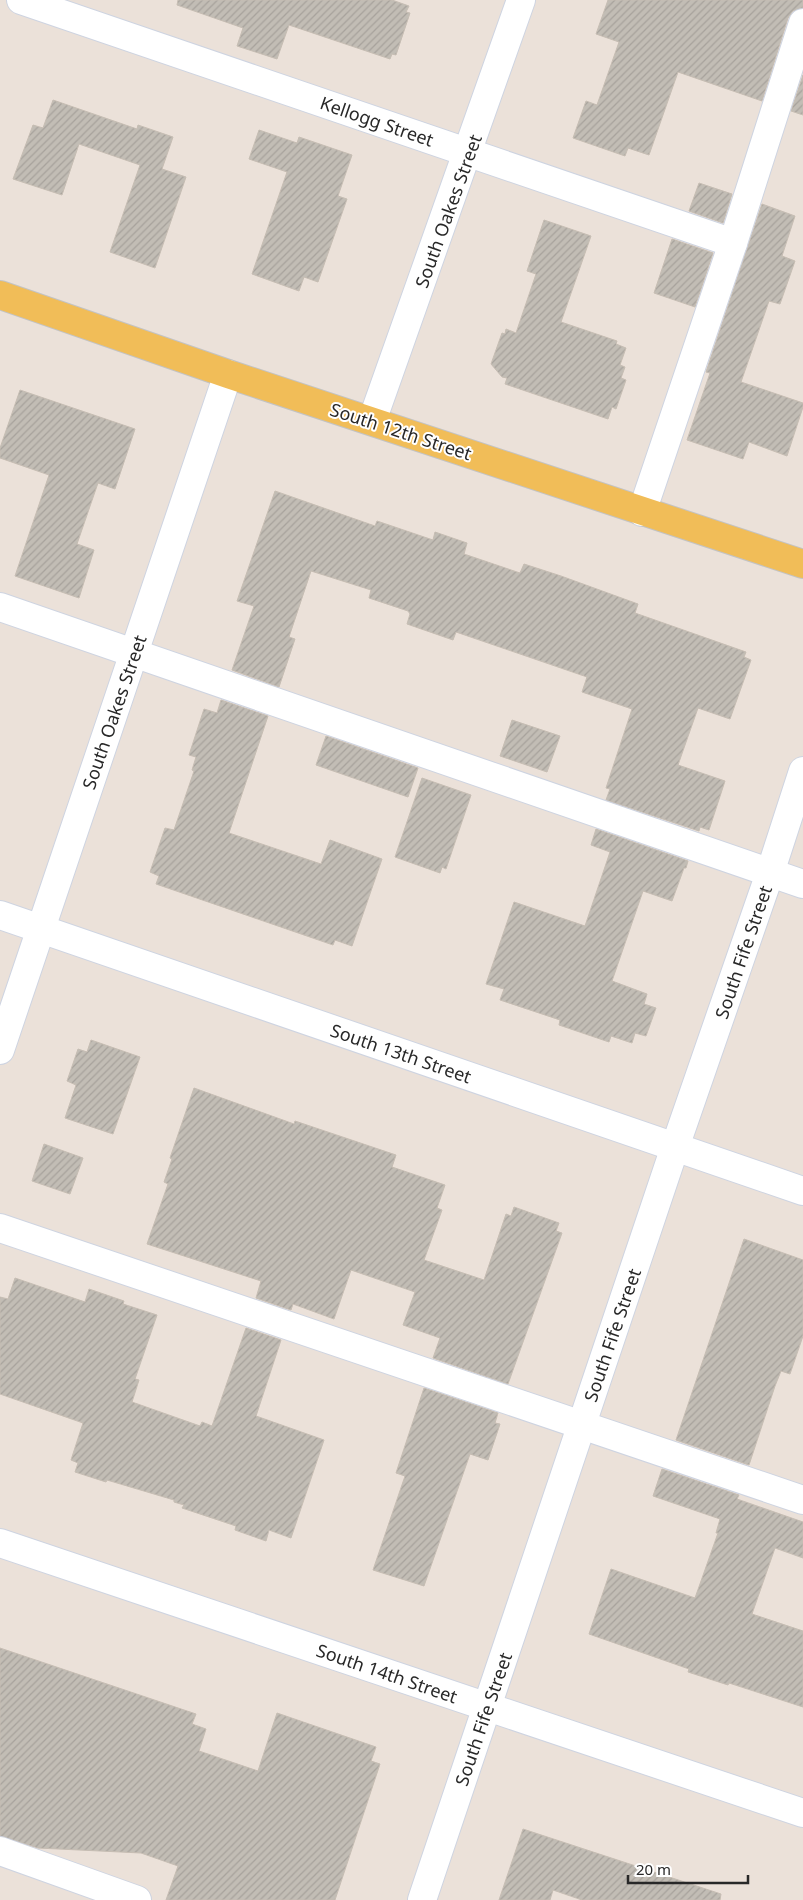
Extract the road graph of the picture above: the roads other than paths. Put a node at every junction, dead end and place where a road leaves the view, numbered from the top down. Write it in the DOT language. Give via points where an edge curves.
graph roads {
  1 [pos="21,0"];
  2 [pos="521,0"];
  3 [pos="803,23"];
  4 [pos="469,152"];
  5 [pos="733,243"];
  6 [pos="0,295"];
  7 [pos="228,374"];
  8 [pos="372,421"];
  9 [pos="642,512"];
  10 [pos="803,564"];
  11 [pos="0,607"];
  12 [pos="134,652"];
  13 [pos="803,771"];
  14 [pos="770,873"];
  15 [pos="803,884"];
  16 [pos="0,916"];
  17 [pos="40,929"];
  18 [pos="0,1050"];
  19 [pos="675,1147"];
  20 [pos="803,1191"];
  21 [pos="0,1228"];
  22 [pos="582,1425"];
  23 [pos="803,1500"];
  24 [pos="0,1542"];
  25 [pos="487,1707"];
  26 [pos="803,1813"];
  27 [pos="0,1851"];
  28 [pos="137,1900"];
  29 [pos="422,1900"];
  1 -- 4 [label="street, Kellogg Street"];
  2 -- 4 [label="street, South Oakes Street"];
  3 -- 5 [label="street"];
  4 -- 5 [label="street, Kellogg Street"];
  4 -- 8 [label="street, South Oakes Street"];
  5 -- 9 [label="street"];
  6 -- 7 [label="main road, South 12th Street"];
  7 -- 8 [label="main road, South 12th Street"];
  7 -- 12 [label="street, South Oakes Street"];
  8 -- 9 [label="main road, South 12th Street"];
  9 -- 10 [label="main road, South 12th Street"];
  11 -- 12 [label="street"];
  12 -- 14 [label="street"];
  12 -- 17 [label="street, South Oakes Street"];
  13 -- 14 [label="street, South Fife Street"];
  14 -- 15 [label="street"];
  14 -- 19 [label="street, South Fife Street"];
  16 -- 17 [label="street, South 13th Street"];
  17 -- 18 [label="street, South Oakes Street"];
  17 -- 19 [label="street, South 13th Street"];
  19 -- 20 [label="street, South 13th Street"];
  19 -- 22 [label="street, South Fife Street"];
  21 -- 22 [label="street"];
  22 -- 23 [label="street"];
  22 -- 25 [label="street, South Fife Street"];
  24 -- 25 [label="street, South 14th Street"];
  25 -- 26 [label="street, South 14th Street"];
  25 -- 29 [label="street, South Fife Street"];
  27 -- 28 [label="street"];
}
